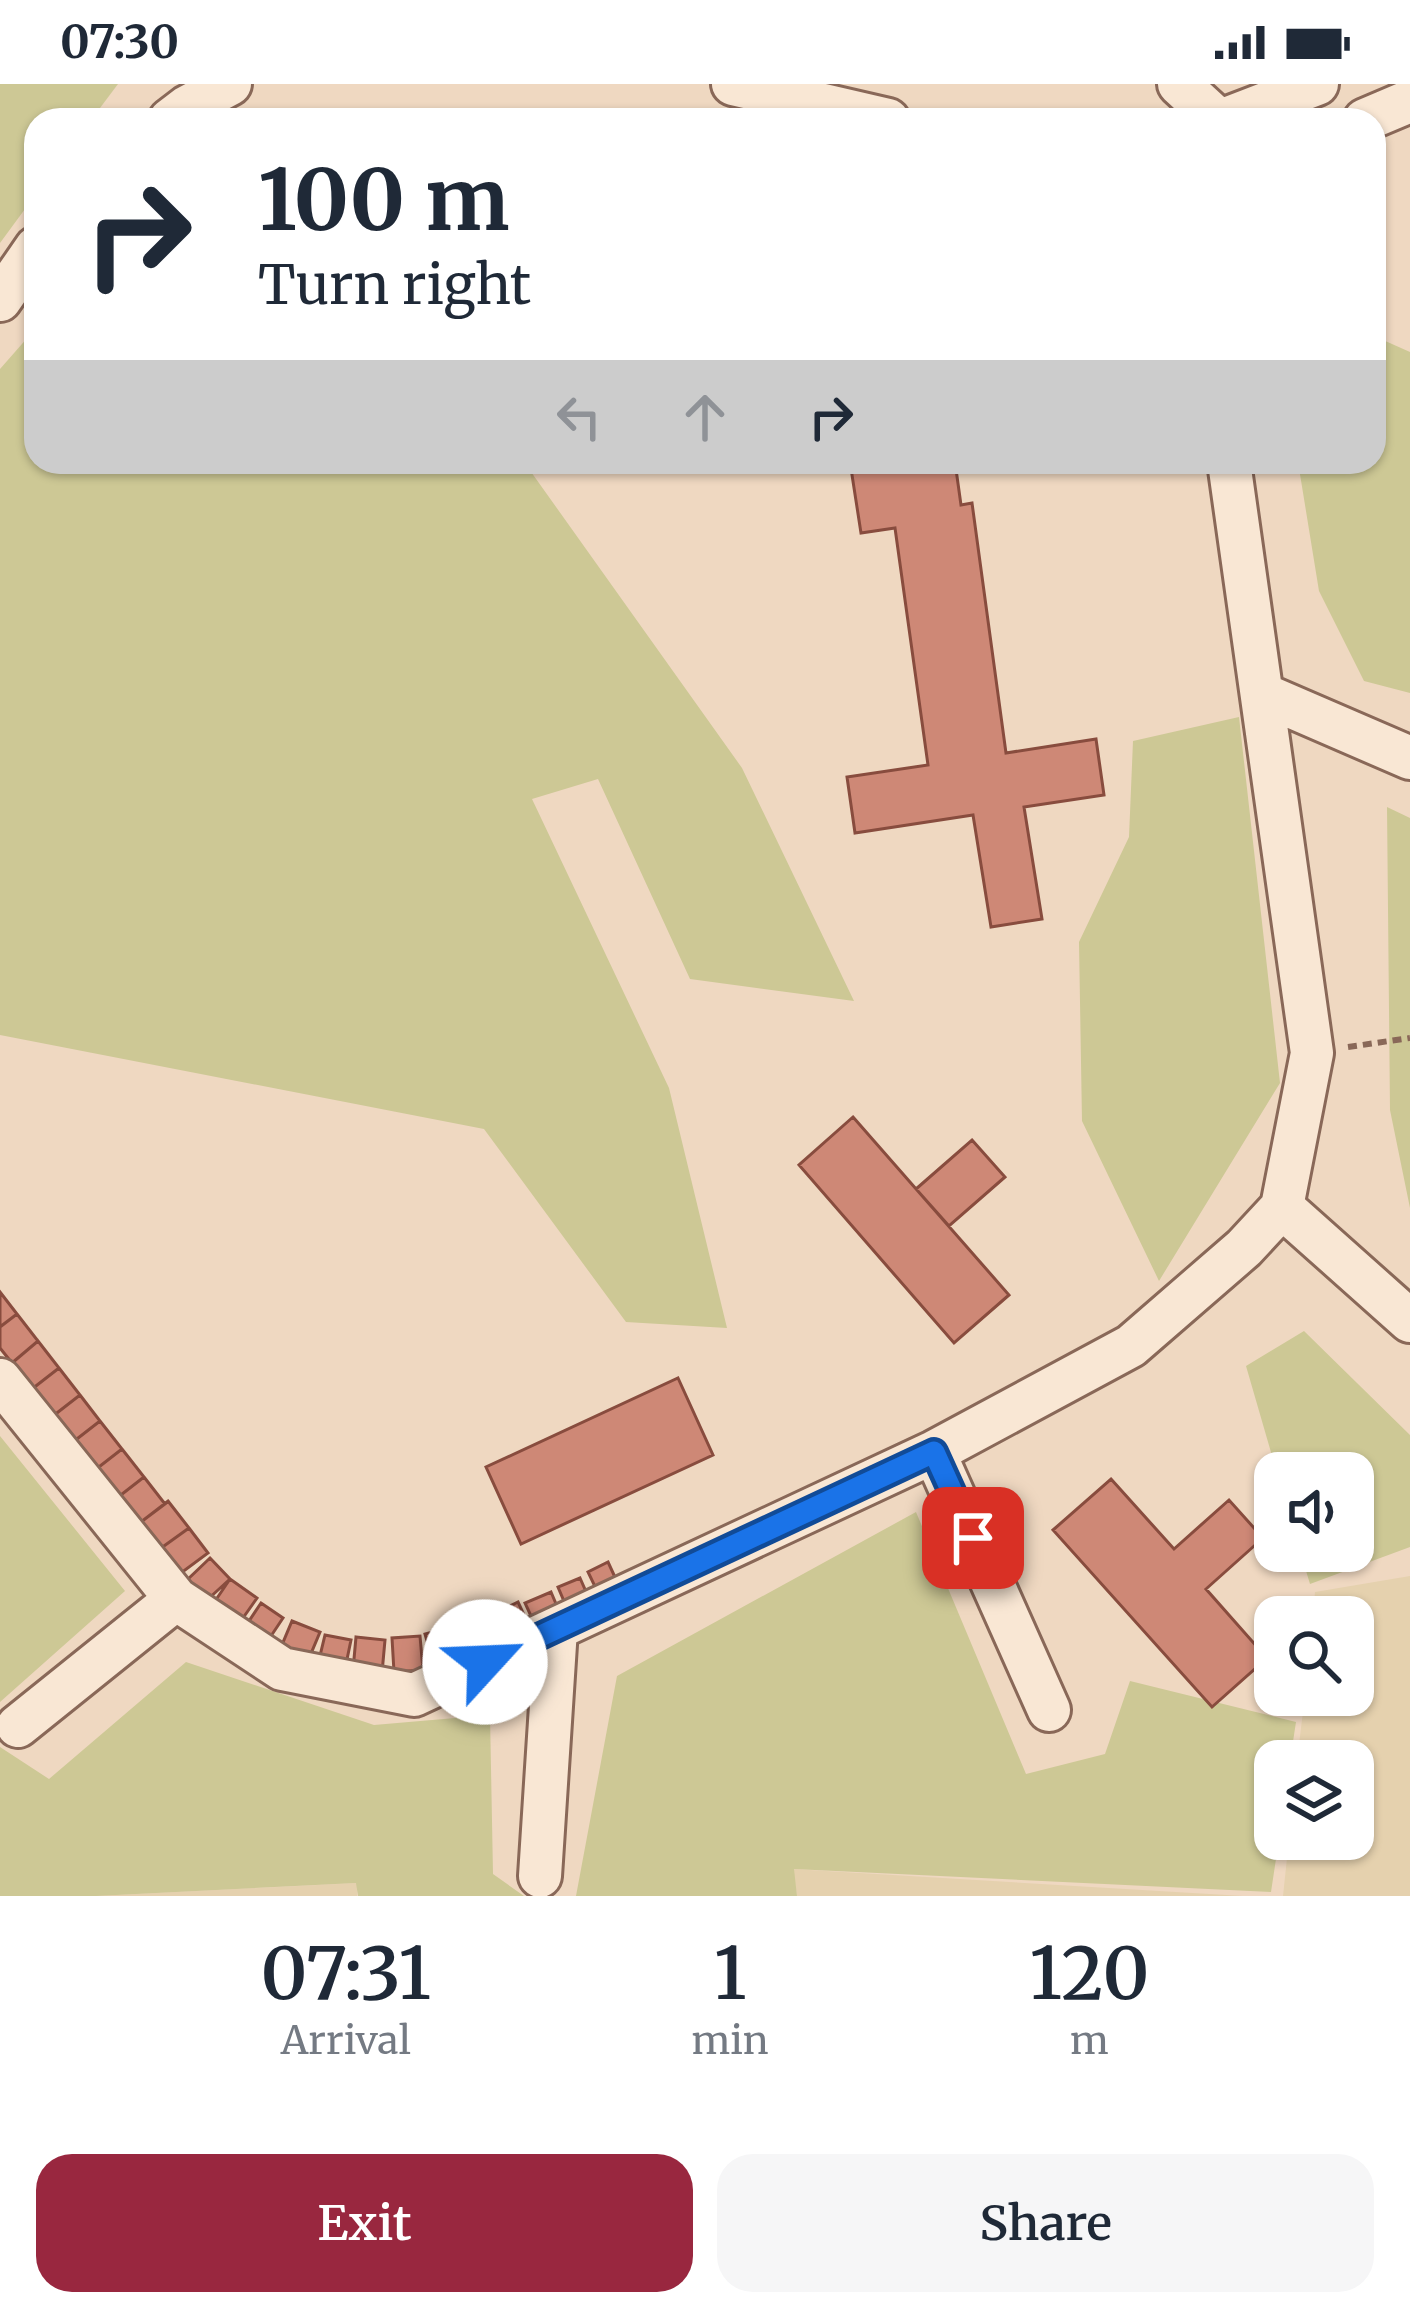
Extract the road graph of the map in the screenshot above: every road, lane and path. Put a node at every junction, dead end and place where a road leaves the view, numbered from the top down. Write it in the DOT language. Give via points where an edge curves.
graph roads {
  1 [pos="230,84"];
  2 [pos="733,84"];
  3 [pos="1178,84"];
  4 [pos="1317,84"];
  5 [pos="186,108"];
  6 [pos="836,108"];
  7 [pos="1206,108"];
  8 [pos="1252,108"];
  9 [pos="24,265"];
  10 [pos="0,300"];
  11 [pos="1229,474"];
  12 [pos="1262,694"];
  13 [pos="1410,758"];
  14 [pos="1410,1038"];
  15 [pos="1312,1053"];
  16 [pos="1282,1207"];
  17 [pos="1410,1322"];
  18 [pos="0,1380"];
  19 [pos="934,1452"];
  20 [pos="176,1600"];
  21 [pos="556,1629"];
  22 [pos="1049,1710"];
  23 [pos="18,1726"];
  24 [pos="540,1876"];
  1 -- 5 [label="lane"];
  2 -- 6 [label="lane"];
  3 -- 7 [label="lane"];
  4 -- 8 [label="lane"];
  9 -- 10 [label="lane"];
  11 -- 12 [label="lane"];
  12 -- 13 [label="lane"];
  12 -- 15 [label="lane"];
  14 -- 15 [label="path"];
  15 -- 16 [label="lane"];
  16 -- 17 [label="lane"];
  16 -- 19 [label="lane" via="1131,1346"];
  18 -- 20 [label="lane"];
  19 -- 21 [label="lane"];
  19 -- 22 [label="lane"];
  20 -- 21 [label="lane" via="282,1669 414,1696"];
  20 -- 23 [label="lane"];
  21 -- 24 [label="lane"];
}
